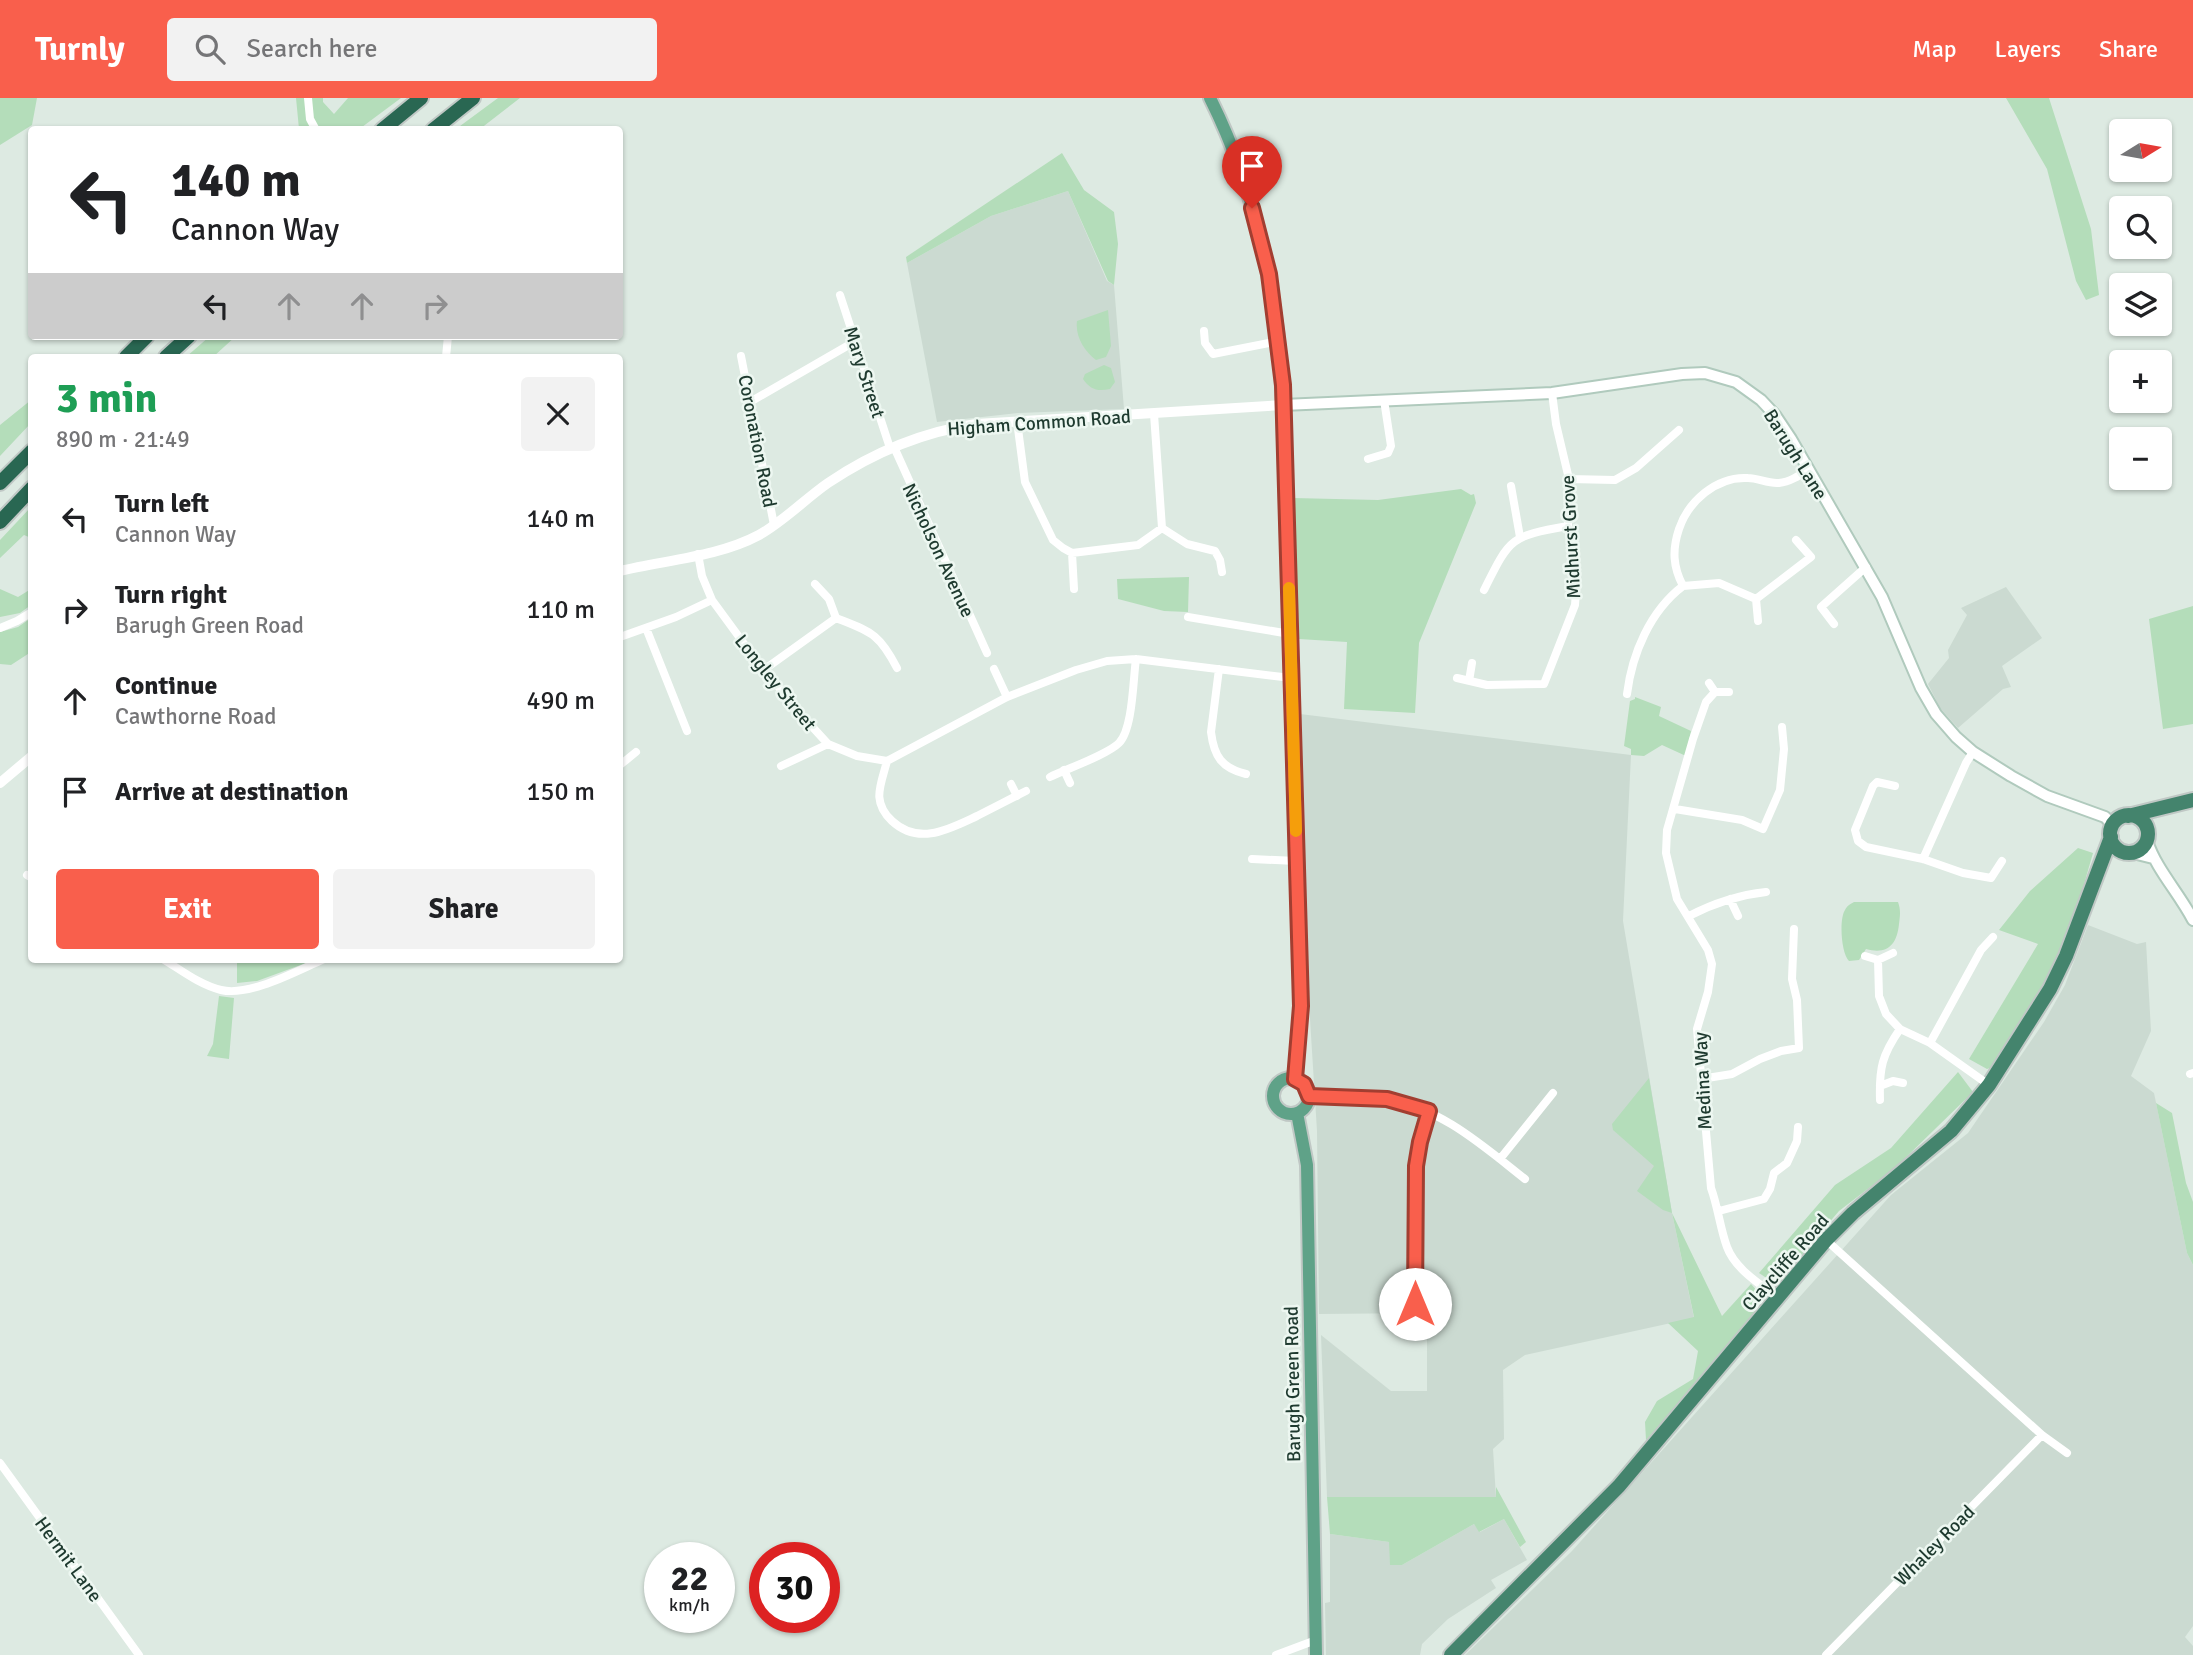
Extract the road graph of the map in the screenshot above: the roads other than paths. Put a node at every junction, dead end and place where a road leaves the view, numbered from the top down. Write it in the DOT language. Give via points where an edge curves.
graph roads {
  1 [pos="308,98"];
  2 [pos="421,98"];
  3 [pos="473,98"];
  4 [pos="1210,98"];
  5 [pos="314,126"];
  6 [pos="387,126"];
  7 [pos="438,126"];
  8 [pos="840,295"];
  9 [pos="1204,331"];
  10 [pos="143,340"];
  11 [pos="185,340"];
  12 [pos="1279,341"];
  13 [pos="854,342"];
  14 [pos="129,354"];
  15 [pos="169,354"];
  16 [pos="741,356"];
  17 [pos="1552,393"];
  18 [pos="1384,400"];
  19 [pos="750,402"];
  20 [pos="1283,405"];
  21 [pos="1154,414"];
  22 [pos="1017,421"];
  23 [pos="1678,430"];
  24 [pos="892,447"];
  25 [pos="28,456"];
  26 [pos="1368,458"];
  27 [pos="1809,469"];
  28 [pos="1569,479"];
  29 [pos="0,483"];
  30 [pos="1511,486"];
  31 [pos="28,492"];
  32 [pos="0,522"];
  33 [pos="774,525"];
  34 [pos="1568,526"];
  35 [pos="1162,528"];
  36 [pos="1520,537"];
  37 [pos="1796,540"];
  38 [pos="1072,553"];
  39 [pos="698,554"];
  40 [pos="1866,567"];
  41 [pos="623,570"];
  42 [pos="1222,572"];
  43 [pos="815,583"];
  44 [pos="1683,586"];
  45 [pos="1074,589"];
  46 [pos="1484,590"];
  47 [pos="1756,599"];
  48 [pos="712,600"];
  49 [pos="28,614"];
  50 [pos="1188,617"];
  51 [pos="835,618"];
  52 [pos="1758,621"];
  53 [pos="1834,624"];
  54 [pos="0,628"];
  55 [pos="646,628"];
  56 [pos="1290,634"];
  57 [pos="623,636"];
  58 [pos="987,653"];
  59 [pos="1136,659"];
  60 [pos="1472,663"];
  61 [pos="897,668"];
  62 [pos="765,669"];
  63 [pos="994,669"];
  64 [pos="1219,669"];
  65 [pos="1291,678"];
  66 [pos="1457,678"];
  67 [pos="1469,681"];
  68 [pos="1709,684"];
  69 [pos="1715,692"];
  70 [pos="1729,692"];
  71 [pos="1627,694"];
  72 [pos="1007,697"];
  73 [pos="1782,727"];
  74 [pos="687,731"];
  75 [pos="828,744"];
  76 [pos="636,752"];
  77 [pos="1973,752"];
  78 [pos="28,759"];
  79 [pos="623,761"];
  80 [pos="887,761"];
  81 [pos="780,766"];
  82 [pos="1064,770"];
  83 [pos="1246,775"];
  84 [pos="1050,777"];
  85 [pos="0,783"];
  86 [pos="1069,783"];
  87 [pos="1011,784"];
  88 [pos="1895,786"];
  89 [pos="1026,791"];
  90 [pos="1017,796"];
  91 [pos="2193,800"];
  92 [pos="1675,809"];
  93 [pos="2164,809"];
  94 [pos="2128,816"];
  95 [pos="2146,833"];
  96 [pos="2119,841"];
  97 [pos="2153,858"];
  98 [pos="1252,859"];
  99 [pos="1923,859"];
  100 [pos="1296,861"];
  101 [pos="2002,861"];
  102 [pos="1766,892"];
  103 [pos="1730,899"];
  104 [pos="1689,916"];
  105 [pos="1738,916"];
  106 [pos="2193,920"];
  107 [pos="1794,929"];
  108 [pos="1993,937"];
  109 [pos="1893,953"];
  110 [pos="1866,956"];
  111 [pos="1878,960"];
  112 [pos="170,963"];
  113 [pos="314,963"];
  114 [pos="1900,1028"];
  115 [pos="1930,1044"];
  116 [pos="1295,1079"];
  117 [pos="1701,1079"];
  118 [pos="1903,1083"];
  119 [pos="1880,1086"];
  120 [pos="1989,1086"];
  121 [pos="1553,1093"];
  122 [pos="1309,1096"];
  123 [pos="1880,1100"];
  124 [pos="1429,1111"];
  125 [pos="1297,1113"];
  126 [pos="1798,1128"];
  127 [pos="1500,1159"];
  128 [pos="1525,1179"];
  129 [pos="1719,1211"];
  130 [pos="1826,1240"];
  131 [pos="1778,1298"];
  132 [pos="1415,1304"];
  133 [pos="2042,1435"];
  134 [pos="2067,1453"];
  135 [pos="0,1463"];
  136 [pos="1316,1640"];
  137 [pos="139,1655"];
  138 [pos="1276,1655"];
  139 [pos="1316,1655"];
  140 [pos="1451,1655"];
  141 [pos="1826,1655"];
  1 -- 5 [label="street"];
  2 -- 6 [label="highway"];
  3 -- 7 [label="highway"];
  4 -- 12 [label="main road" via="1252,208 1269,274"];
  8 -- 13 [label="street, Mary Street"];
  9 -- 12 [label="street" via="1213,354"];
  10 -- 14 [label="highway"];
  11 -- 15 [label="highway"];
  12 -- 20 [label="main road"];
  13 -- 19 [label="street"];
  13 -- 24 [label="street, Mary Street"];
  16 -- 19 [label="street, Coronation Road"];
  17 -- 18 [label="main road, Barugh Lane"];
  17 -- 27 [label="main road, Barugh Lane" via="1682,373 1723,377 1761,400"];
  17 -- 28 [label="street, Midhurst Grove"];
  18 -- 20 [label="main road, Barugh Lane"];
  18 -- 26 [label="street" via="1391,446 1388,453"];
  19 -- 33 [label="street, Coronation Road"];
  20 -- 21 [label="street, Higham Common Road"];
  20 -- 56 [label="main road"];
  21 -- 22 [label="street, Higham Common Road"];
  21 -- 35 [label="street"];
  22 -- 24 [label="street, Higham Common Road" via="940,429"];
  22 -- 38 [label="street" via="1026,482 1053,540"];
  23 -- 28 [label="street" via="1636,468 1615,480"];
  24 -- 33 [label="street, Higham Common Road" via="827,484"];
  24 -- 58 [label="street, Nicholson Avenue"];
  25 -- 29 [label="highway"];
  27 -- 40 [label="main road, Barugh Lane"];
  27 -- 44 [label="street" via="1782,483 1735,479 1697,498 1684,514 1673,558"];
  28 -- 34 [label="street, Midhurst Grove"];
  30 -- 36 [label="street"];
  31 -- 32 [label="highway"];
  33 -- 39 [label="street, Higham Common Road" via="742,543"];
  34 -- 36 [label="street"];
  34 -- 67 [label="street, Midhurst Grove" via="1577,579 1575,605 1544,684"];
  35 -- 38 [label="street" via="1138,545"];
  35 -- 42 [label="street" via="1187,544 1214,551"];
  36 -- 46 [label="street" via="1500,557"];
  37 -- 47 [label="street" via="1814,554"];
  38 -- 45 [label="street"];
  39 -- 41 [label="street, Higham Common Road"];
  39 -- 48 [label="street, Longley Street"];
  40 -- 53 [label="street" via="1821,607"];
  40 -- 77 [label="main road, Barugh Lane" via="1936,714"];
  43 -- 51 [label="street" via="829,599"];
  44 -- 47 [label="street" via="1719,583"];
  44 -- 71 [label="street" via="1657,612 1636,656"];
  47 -- 52 [label="street"];
  48 -- 55 [label="street"];
  48 -- 62 [label="street, Longley Street"];
  49 -- 54 [label="street"];
  50 -- 56 [label="street"];
  51 -- 61 [label="street" via="884,643"];
  51 -- 62 [label="street"];
  55 -- 57 [label="street"];
  55 -- 74 [label="street"];
  56 -- 65 [label="main road"];
  59 -- 64 [label="street"];
  59 -- 72 [label="street" via="1076,670"];
  59 -- 82 [label="street" via="1122,739"];
  60 -- 67 [label="street"];
  62 -- 75 [label="street, Longley Street"];
  63 -- 72 [label="street"];
  64 -- 65 [label="street"];
  64 -- 83 [label="street" via="1212,741 1224,765"];
  65 -- 100 [label="main road"];
  66 -- 67 [label="street, Midhurst Grove"];
  68 -- 69 [label="street"];
  69 -- 70 [label="street"];
  69 -- 92 [label="street, Medina Way" via="1706,702"];
  72 -- 80 [label="street"];
  73 -- 92 [label="street" via="1780,790 1763,829 1742,820"];
  75 -- 80 [label="street, Longley Street" via="857,756"];
  75 -- 81 [label="street"];
  76 -- 79 [label="street"];
  77 -- 96 [label="main road, Barugh Lane" via="2047,796 2105,817"];
  77 -- 99 [label="street"];
  78 -- 85 [label="street"];
  80 -- 90 [label="street" via="879,804 899,827 912,833 946,831"];
  82 -- 84 [label="street"];
  82 -- 86 [label="street"];
  87 -- 90 [label="street"];
  88 -- 99 [label="street" via="1882,782 1873,786 1855,830 1858,841 1866,847"];
  89 -- 90 [label="street"];
  91 -- 93 [label="highway"];
  92 -- 104 [label="street, Medina Way" via="1666,853 1677,899"];
  93 -- 94 [label="highway"];
  93 -- 95 [label="highway" via="2152,817"];
  94 -- 95 [label="highway" via="2138,818"];
  94 -- 96 [label="highway" via="2122,817"];
  95 -- 96 [label="highway" via="2139,850"];
  95 -- 97 [label="main road"];
  96 -- 97 [label="main road, Barugh Lane"];
  96 -- 120 [label="highway, Claycliffe Road" via="2100,865 2050,989"];
  97 -- 106 [label="main road"];
  98 -- 100 [label="street"];
  99 -- 101 [label="street" via="1991,878"];
  100 -- 116 [label="main road" via="1301,1006"];
  102 -- 103 [label="street"];
  103 -- 104 [label="street"];
  103 -- 105 [label="street"];
  104 -- 117 [label="street, Medina Way" via="1712,964 1697,1029"];
  107 -- 117 [label="street" via="1792,979 1799,1048 1760,1059 1732,1074"];
  108 -- 115 [label="street" via="1980,950"];
  109 -- 111 [label="street"];
  110 -- 111 [label="street"];
  111 -- 114 [label="street" via="1879,996 1886,1014"];
  112 -- 113 [label="street" via="223,990 259,986"];
  114 -- 115 [label="street"];
  114 -- 119 [label="street" via="1886,1049"];
  115 -- 120 [label="street"];
  116 -- 122 [label="main road" via="1304,1084"];
  116 -- 125 [label="main road" via="1280,1082 1274,1101 1285,1113"];
  117 -- 129 [label="street, Medina Way" via="1708,1167"];
  118 -- 119 [label="street"];
  119 -- 123 [label="street"];
  120 -- 130 [label="highway, Claycliffe Road" via="1951,1131"];
  121 -- 127 [label="street"];
  122 -- 124 [label="street" via="1387,1099"];
  122 -- 125 [label="main road" via="1305,1108"];
  124 -- 127 [label="street"];
  124 -- 132 [label="street" via="1416,1166"];
  125 -- 136 [label="main road, Barugh Green Road" via="1307,1165"];
  126 -- 129 [label="street" via="1787,1163 1774,1173 1764,1199"];
  127 -- 128 [label="street"];
  129 -- 131 [label="street, Medina Way" via="1732,1257"];
  130 -- 131 [label="highway, Claycliffe Road"];
  130 -- 133 [label="street"];
  131 -- 140 [label="highway, Claycliffe Road" via="1607,1500"];
  133 -- 134 [label="street"];
  133 -- 141 [label="street, Whaley Road"];
  135 -- 137 [label="street, Hermit Lane"];
  136 -- 138 [label="street"];
  136 -- 139 [label="main road, Barugh Green Road"];
}
